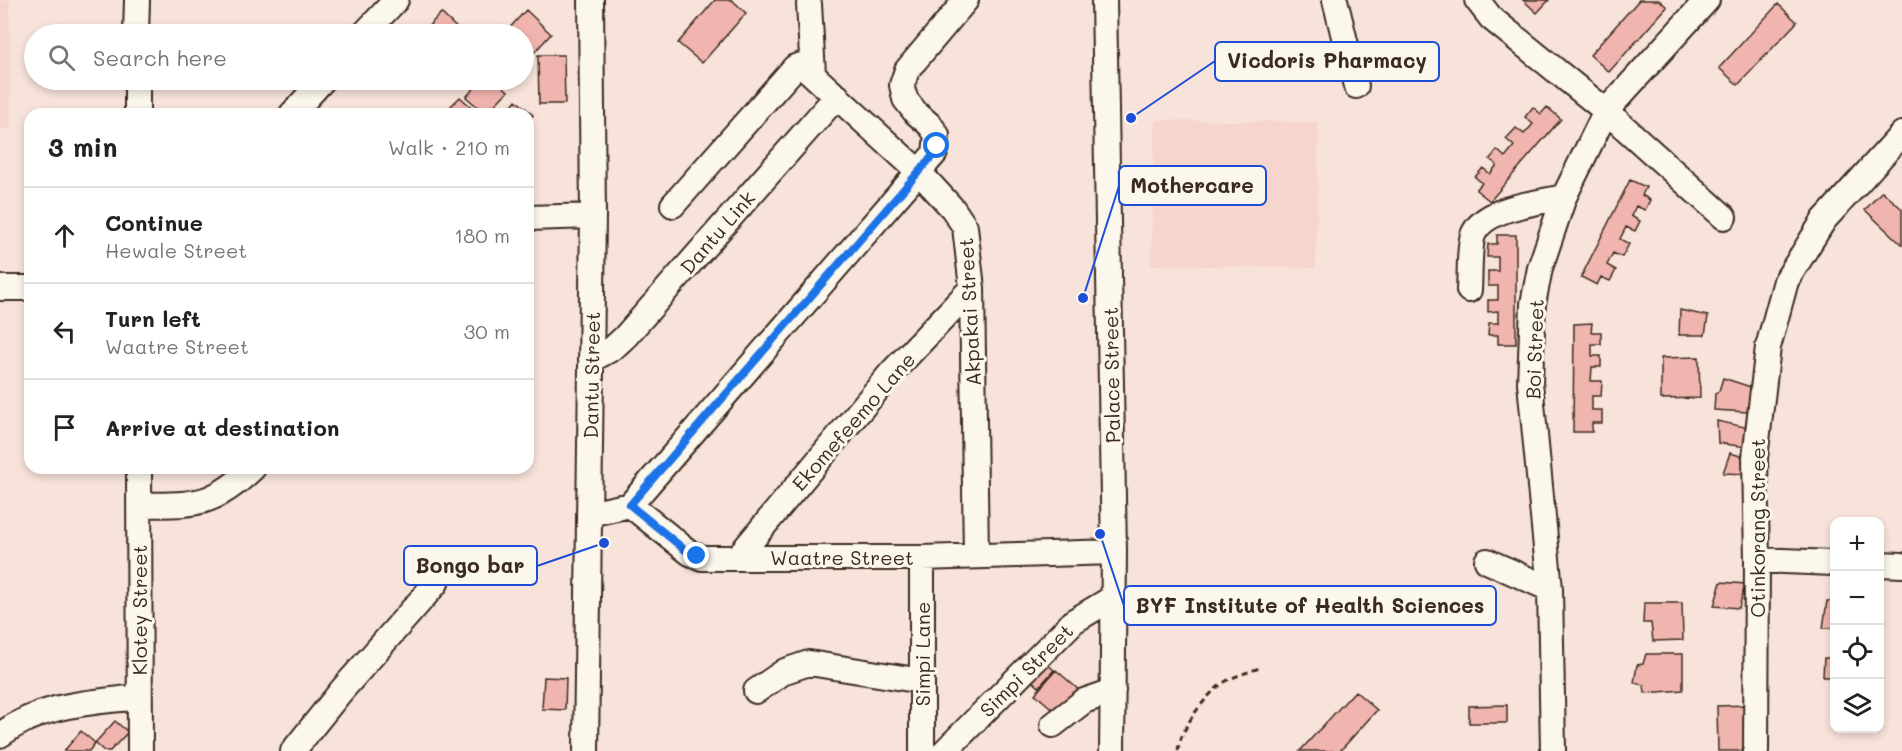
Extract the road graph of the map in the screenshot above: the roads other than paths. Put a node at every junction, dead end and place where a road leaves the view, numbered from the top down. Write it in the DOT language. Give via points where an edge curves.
graph roads {
  1 [pos="136,0"];
  2 [pos="396,0"];
  3 [pos="591,0"];
  4 [pos="966,0"];
  5 [pos="1104,0"];
  6 [pos="1335,0"];
  7 [pos="1477,0"];
  8 [pos="1707,0"];
  9 [pos="809,4"];
  10 [pos="136,24"];
  11 [pos="373,24"];
  12 [pos="808,70"];
  13 [pos="1356,86"];
  14 [pos="137,90"];
  15 [pos="314,90"];
  16 [pos="837,96"];
  17 [pos="137,108"];
  18 [pos="297,108"];
  19 [pos="1606,111"];
  20 [pos="1902,134"];
  21 [pos="919,172"];
  22 [pos="1563,197"];
  23 [pos="673,206"];
  24 [pos="593,216"];
  25 [pos="1724,217"];
  26 [pos="534,218"];
  27 [pos="0,288"];
  28 [pos="24,288"];
  29 [pos="972,288"];
  30 [pos="1469,290"];
  31 [pos="591,360"];
  32 [pos="139,474"];
  33 [pos="246,474"];
  34 [pos="140,505"];
  35 [pos="630,505"];
  36 [pos="588,514"];
  37 [pos="1114,552"];
  38 [pos="976,555"];
  39 [pos="738,557"];
  40 [pos="922,558"];
  41 [pos="1757,560"];
  42 [pos="1487,561"];
  43 [pos="1830,563"];
  44 [pos="1884,564"];
  45 [pos="1902,565"];
  46 [pos="436,583"];
  47 [pos="1550,589"];
  48 [pos="1114,597"];
  49 [pos="922,681"];
  50 [pos="756,691"];
  51 [pos="1113,691"];
  52 [pos="139,697"];
  53 [pos="1053,725"];
  54 [pos="0,735"];
  55 [pos="140,751"];
  56 [pos="293,751"];
  57 [pos="586,751"];
  58 [pos="922,751"];
  59 [pos="945,751"];
  60 [pos="1112,751"];
  61 [pos="1553,751"];
  62 [pos="1756,751"];
  1 -- 10 [label="street"];
  2 -- 11 [label="street"];
  3 -- 24 [label="street, Dantu Street"];
  4 -- 21 [label="street" via="907,70 902,85 905,99 937,135 935,153"];
  5 -- 37 [label="street, Palace Street"];
  6 -- 13 [label="street"];
  7 -- 19 [label="street" via="1491,18"];
  8 -- 19 [label="street, Boi Street"];
  9 -- 12 [label="street"];
  12 -- 16 [label="street, Akpakai Street"];
  12 -- 23 [label="street" via="795,67"];
  14 -- 17 [label="street"];
  15 -- 18 [label="street"];
  16 -- 21 [label="street, Akpakai Street"];
  16 -- 31 [label="street, Dantu Link" via="625,336"];
  19 -- 22 [label="street, Boi Street"];
  19 -- 25 [label="street"];
  20 -- 41 [label="street, Otinkorang Street" via="1824,220 1786,281 1768,347 1755,458"];
  21 -- 29 [label="street, Akpakai Street" via="965,227"];
  21 -- 35 [label="street"];
  22 -- 30 [label="street" via="1508,209 1483,220 1472,236"];
  22 -- 47 [label="street, Boi Street" via="1540,268 1530,347"];
  24 -- 26 [label="street"];
  24 -- 31 [label="street, Dantu Street"];
  27 -- 28 [label="street"];
  29 -- 38 [label="street, Akpakai Street"];
  29 -- 39 [label="street, Ekomefeemo Lane" via="891,373"];
  31 -- 36 [label="street, Dantu Street"];
  32 -- 34 [label="street, Klotey Street"];
  33 -- 34 [label="street" via="233,486 196,504"];
  34 -- 52 [label="street, Klotey Street"];
  35 -- 36 [label="street"];
  35 -- 39 [label="street, Waatre Street" via="690,554 702,558"];
  36 -- 57 [label="street, Dantu Street"];
  37 -- 38 [label="street, Waatre Street"];
  37 -- 48 [label="street, Palace Street"];
  38 -- 40 [label="street, Waatre Street"];
  39 -- 40 [label="street, Waatre Street"];
  40 -- 49 [label="street, Simpi Lane"];
  41 -- 43 [label="street"];
  41 -- 62 [label="street, Otinkorang Street"];
  42 -- 47 [label="street"];
  44 -- 45 [label="street"];
  46 -- 56 [label="street"];
  47 -- 61 [label="street, Boi Street"];
  48 -- 51 [label="street, Palace Street"];
  48 -- 59 [label="street, Simpi Street" via="1074,621"];
  49 -- 50 [label="street" via="809,663 786,671"];
  49 -- 58 [label="street, Simpi Lane"];
  51 -- 53 [label="street" via="1084,701"];
  51 -- 60 [label="street, Palace Street"];
  52 -- 54 [label="street" via="55,708"];
  52 -- 55 [label="street, Klotey Street"];
}
